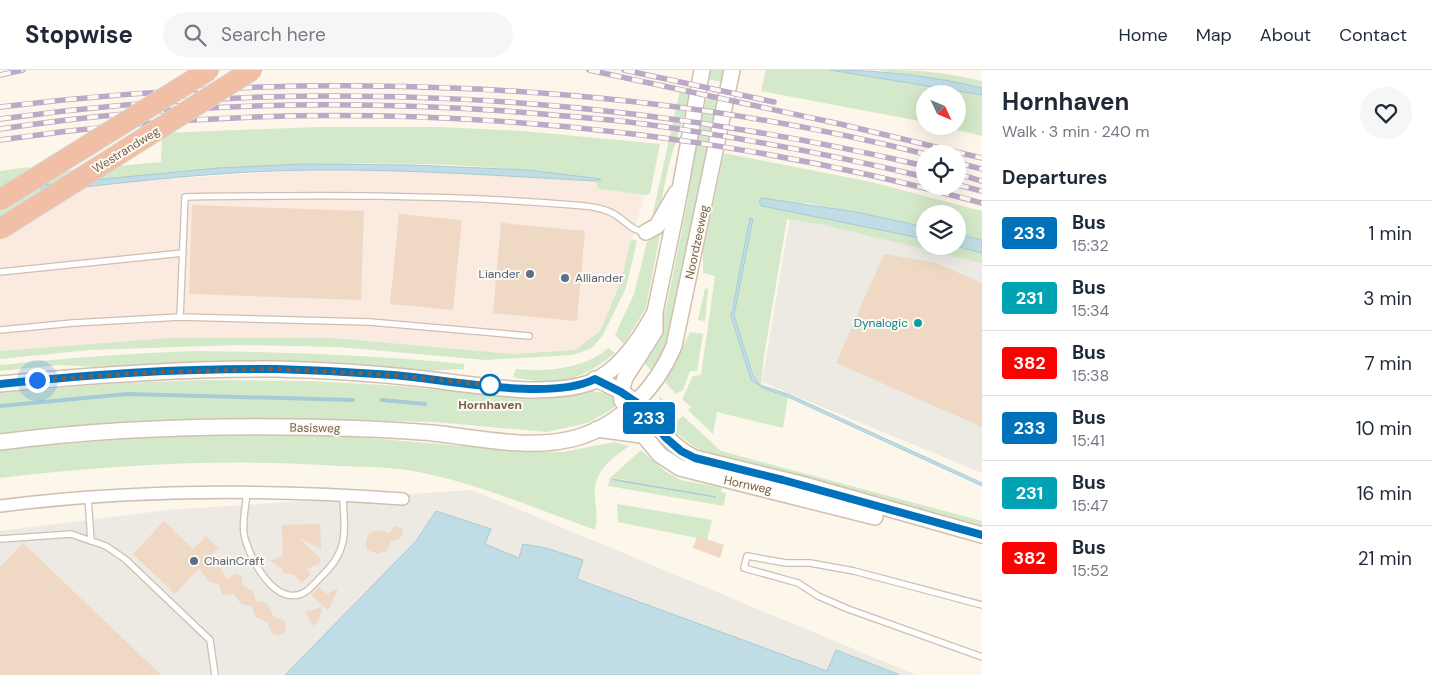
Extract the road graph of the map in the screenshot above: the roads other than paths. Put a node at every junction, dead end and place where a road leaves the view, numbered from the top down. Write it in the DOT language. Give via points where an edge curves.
graph roads {
  1 [pos="209,70"];
  2 [pos="252,70"];
  3 [pos="702,70"];
  4 [pos="732,70"];
  5 [pos="681,186"];
  6 [pos="0,200"];
  7 [pos="0,229"];
  8 [pos="646,232"];
  9 [pos="182,253"];
  10 [pos="0,272"];
  11 [pos="654,312"];
  12 [pos="180,317"];
  13 [pos="0,330"];
  14 [pos="529,336"];
  15 [pos="595,379"];
  16 [pos="0,384"];
  17 [pos="621,392"];
  18 [pos="636,402"];
  19 [pos="624,412"];
  20 [pos="597,429"];
  21 [pos="641,435"];
  22 [pos="0,442"];
  23 [pos="247,492"];
  24 [pos="343,494"];
  25 [pos="88,497"];
  26 [pos="403,499"];
  27 [pos="0,506"];
  28 [pos="982,535"];
  29 [pos="0,539"];
  30 [pos="91,541"];
  31 [pos="982,545"];
  32 [pos="982,604"];
  33 [pos="982,657"];
  34 [pos="215,675"];
  1 -- 6 [label="highway, Westrandweg, bridge"];
  2 -- 7 [label="highway, Westrandweg, bridge"];
  3 -- 5 [label="main road"];
  4 -- 18 [label="main road, Noordzeeweg" via="677,337 654,384"];
  5 -- 8 [label="main road" via="657,226"];
  5 -- 11 [label="main road"];
  8 -- 9 [label="lane" via="631,228 607,210 543,202 360,195 185,197"];
  9 -- 10 [label="lane"];
  9 -- 12 [label="lane"];
  11 -- 15 [label="main road" via="634,346"];
  11 -- 17 [label="main road" via="655,331 625,378"];
  12 -- 13 [label="lane"];
  12 -- 14 [label="lane" via="370,322"];
  15 -- 16 [label="main road" via="562,389 522,389 393,375 276,369 159,372"];
  15 -- 17 [label="main road"];
  17 -- 18 [label="main road"];
  17 -- 19 [label="main road"];
  18 -- 19 [label="main road, Noordzeeweg"];
  18 -- 28 [label="main road, Hornweg" via="666,438 695,458"];
  19 -- 20 [label="main road, Basisweg"];
  19 -- 21 [label="main road, Hornweg"];
  20 -- 21 [label="main road"];
  20 -- 22 [label="main road, Basisweg" via="553,443 369,429 223,426 111,431"];
  21 -- 31 [label="main road, Hornweg" via="670,463 695,474 788,494"];
  23 -- 24 [label="street"];
  23 -- 24 [label="lane" via="244,531 250,551 270,585 282,594 293,596 308,590 337,558 344,540"];
  23 -- 25 [label="street" via="158,492"];
  24 -- 26 [label="street"];
  25 -- 27 [label="street"];
  25 -- 30 [label="lane"];
  29 -- 30 [label="lane" via="71,534"];
  30 -- 34 [label="lane" via="106,546 125,559 210,640"];
  32 -- 33 [label="lane" via="810,563 786,563 747,556 744,568 798,584 848,609"];
}
